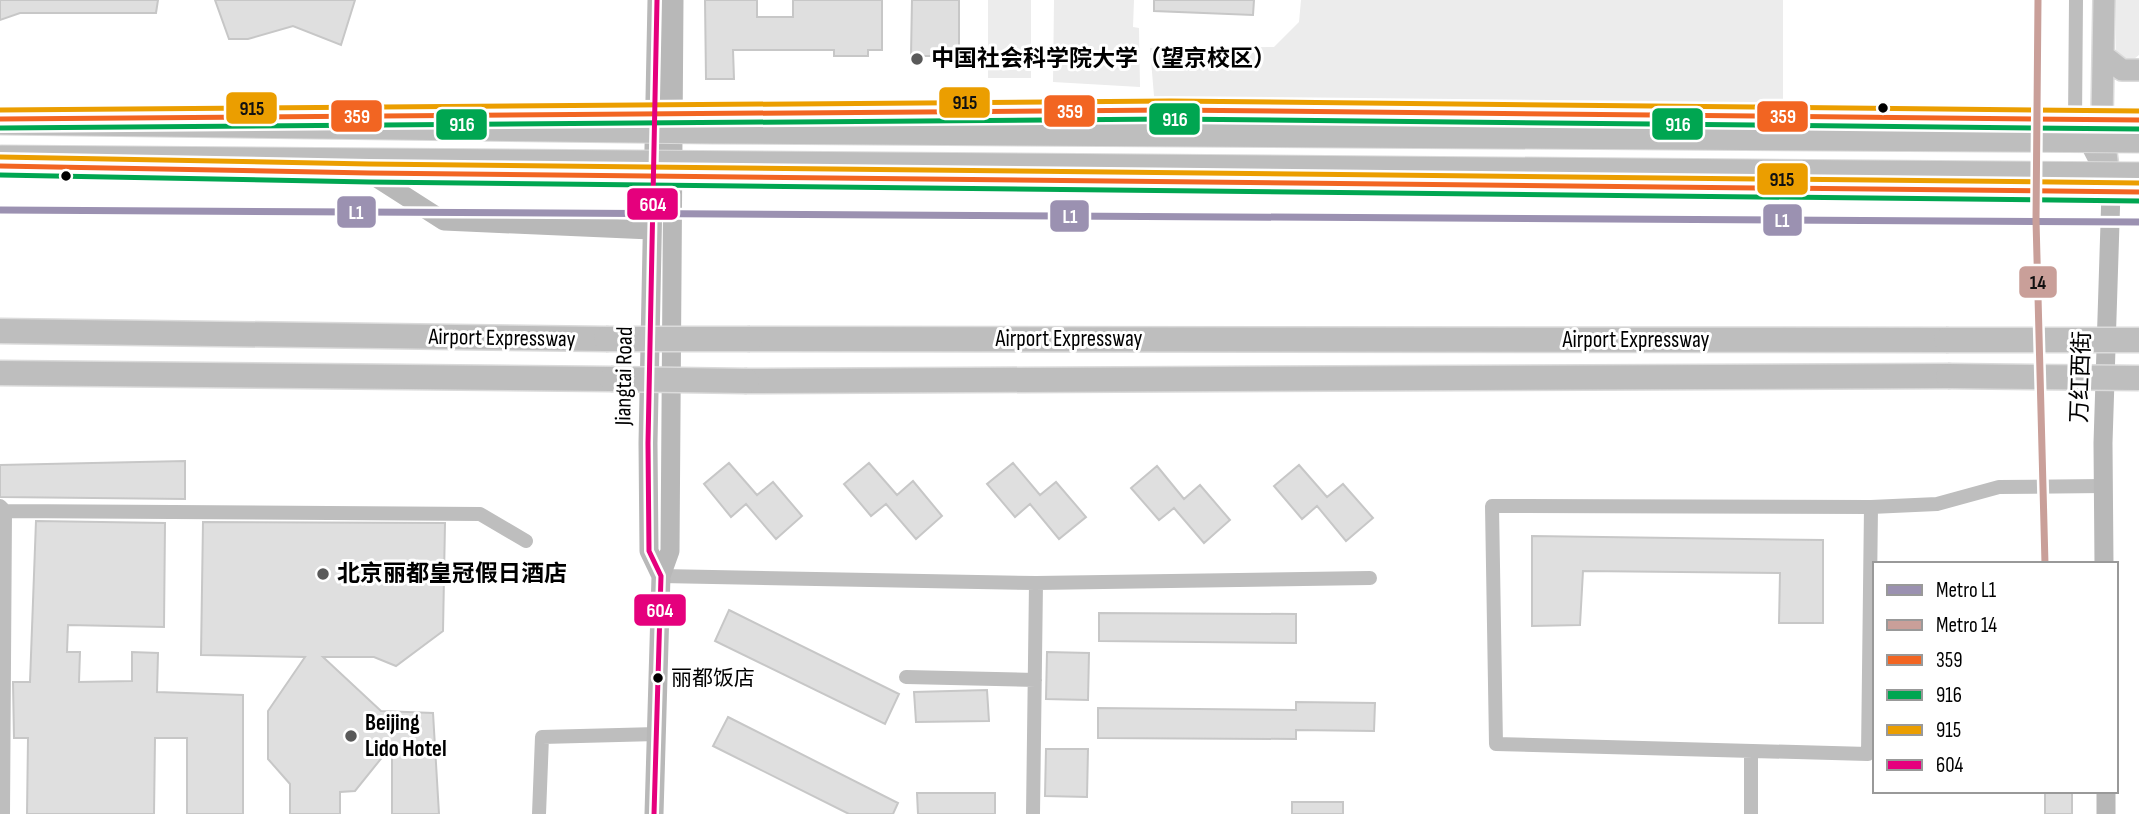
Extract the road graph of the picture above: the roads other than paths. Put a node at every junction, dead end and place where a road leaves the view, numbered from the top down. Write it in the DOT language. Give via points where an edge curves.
graph roads {
  1 [pos="657,0"];
  2 [pos="674,0"];
  3 [pos="2076,0"];
  4 [pos="2104,0"];
  5 [pos="2104,56"];
  6 [pos="2139,70"];
  7 [pos="663,114"];
  8 [pos="2139,120"];
  9 [pos="0,121"];
  10 [pos="2075,121"];
  11 [pos="2102,121"];
  12 [pos="2139,141"];
  13 [pos="0,157"];
  14 [pos="0,166"];
  15 [pos="369,173"];
  16 [pos="2139,174"];
  17 [pos="661,175"];
  18 [pos="2111,192"];
  19 [pos="2139,192"];
  20 [pos="651,230"];
  21 [pos="0,331"];
  22 [pos="2139,340"];
  23 [pos="0,373"];
  24 [pos="2139,378"];
  25 [pos="2104,486"];
  26 [pos="1871,507"];
  27 [pos="2,508"];
  28 [pos="526,541"];
  29 [pos="2104,562"];
  30 [pos="661,576"];
  31 [pos="1370,578"];
  32 [pos="1036,583"];
  33 [pos="906,677"];
  34 [pos="1035,680"];
  35 [pos="657,734"];
  36 [pos="1751,751"];
  37 [pos="2106,793"];
  38 [pos="3,814"];
  39 [pos="540,814"];
  40 [pos="654,814"];
  41 [pos="1033,814"];
  42 [pos="1751,814"];
  43 [pos="2106,814"];
  1 -- 7 [label="main road"];
  2 -- 7 [label="main road"];
  3 -- 10 [label="street"];
  4 -- 5 [label="main road"];
  5 -- 6 [label="main road" via="2122,70"];
  5 -- 11 [label="main road"];
  7 -- 9 [label="main road"];
  7 -- 10 [label="main road" via="1170,110"];
  7 -- 17 [label="main road"];
  8 -- 11 [label="main road"];
  9 -- 12 [label="highway, bridge" via="711,132"];
  10 -- 11 [label="main road"];
  10 -- 18 [label="street"];
  11 -- 18 [label="main road"];
  13 -- 16 [label="highway, bridge"];
  14 -- 15 [label="main road"];
  15 -- 17 [label="main road"];
  15 -- 20 [label="main road" via="444,221"];
  17 -- 18 [label="main road"];
  17 -- 20 [label="main road, Jiangtai Road"];
  17 -- 30 [label="main road, Jiangtai Road" via="670,551"];
  18 -- 19 [label="main road"];
  18 -- 25 [label="main road, 万红西街"];
  20 -- 30 [label="main road, Jiangtai Road" via="649,551"];
  21 -- 22 [label="highway, Airport Expressway, bridge" via="606,339"];
  23 -- 24 [label="highway, Airport Expressway, bridge" via="747,381"];
  25 -- 26 [label="street" via="1998,488 1937,505"];
  25 -- 29 [label="main road, 万红西街"];
  26 -- 36 [label="street" via="1868,754"];
  26 -- 36 [label="street" via="1492,506 1496,744"];
  27 -- 28 [label="street" via="480,514"];
  27 -- 38 [label="street"];
  30 -- 32 [label="street"];
  30 -- 35 [label="main road, Jiangtai Road"];
  31 -- 32 [label="street"];
  32 -- 34 [label="street"];
  33 -- 34 [label="street"];
  34 -- 41 [label="street"];
  35 -- 39 [label="street" via="542,737"];
  35 -- 40 [label="main road, Jiangtai Road"];
  36 -- 42 [label="street"];
  37 -- 43 [label="main road"];
}
